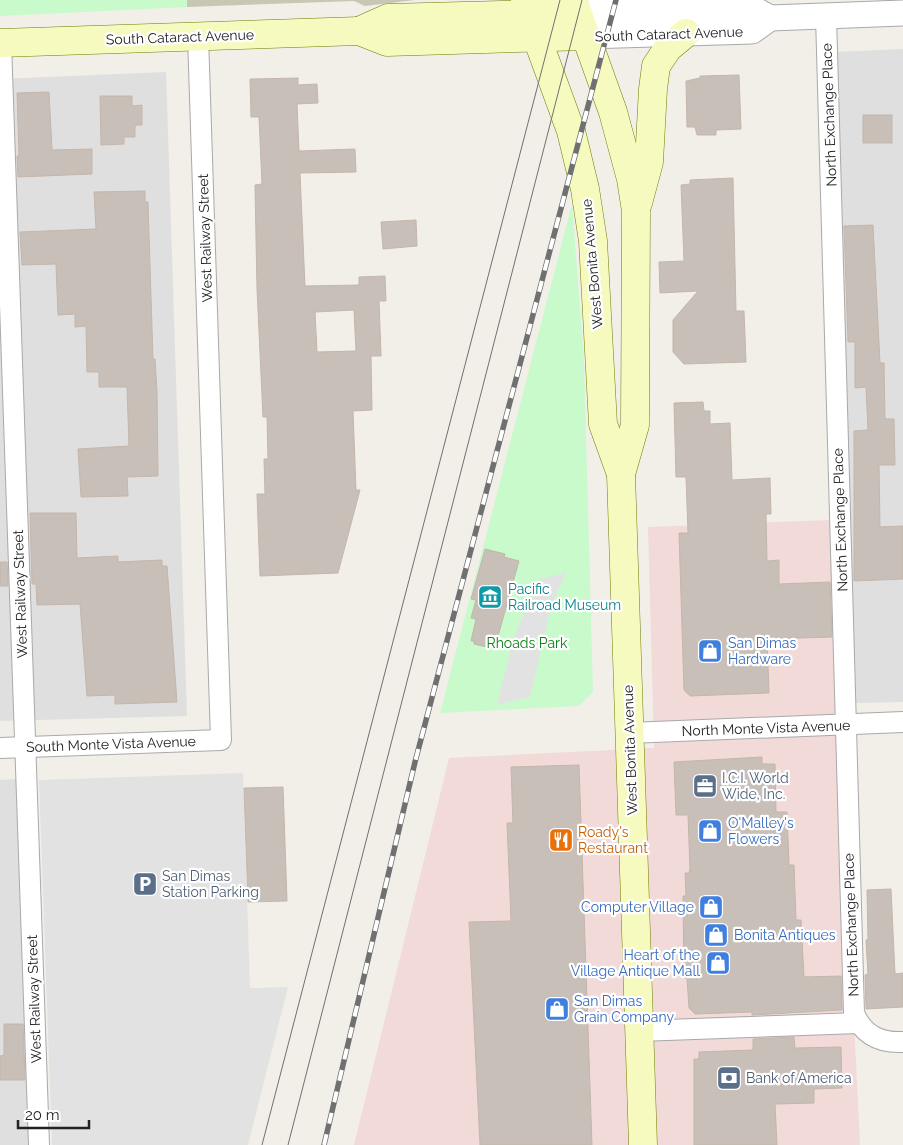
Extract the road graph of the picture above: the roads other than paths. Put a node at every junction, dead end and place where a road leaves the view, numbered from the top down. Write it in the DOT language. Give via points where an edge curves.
graph roads {
  1 [pos="452,8"];
  2 [pos="903,14"];
  3 [pos="579,16"];
  4 [pos="826,16"];
  5 [pos="530,17"];
  6 [pos="770,18"];
  7 [pos="359,31"];
  8 [pos="686,33"];
  9 [pos="198,36"];
  10 [pos="0,43"];
  11 [pos="636,212"];
  12 [pos="621,474"];
  13 [pos="903,722"];
  14 [pos="846,724"];
  15 [pos="629,733"];
  16 [pos="221,740"];
  17 [pos="25,747"];
  18 [pos="0,748"];
  19 [pos="858,1023"];
  20 [pos="639,1031"];
  21 [pos="895,1042"];
  22 [pos="39,1145"];
  23 [pos="643,1145"];
  1 -- 5 [label="main road, South Cataract Avenue"];
  1 -- 7 [label="main road, South Cataract Avenue" via="388,18"];
  2 -- 4 [label="street"];
  3 -- 5 [label="main road, South Cataract Avenue"];
  3 -- 6 [label="street, South Cataract Avenue" via="750,7"];
  3 -- 8 [label="street, South Cataract Avenue"];
  3 -- 11 [label="main road, West Bonita Avenue" via="623,145"];
  4 -- 6 [label="street"];
  4 -- 14 [label="street, North Exchange Place"];
  5 -- 7 [label="main road, South Cataract Avenue" via="387,42"];
  5 -- 12 [label="main road, West Bonita Avenue" via="571,131 585,189 593,241 603,424"];
  6 -- 8 [label="street, South Cataract Avenue" via="752,31"];
  7 -- 9 [label="main road, South Cataract Avenue"];
  8 -- 11 [label="main road" via="668,48 656,66 649,162"];
  9 -- 10 [label="main road, South Cataract Avenue"];
  9 -- 16 [label="street, West Railway Street"];
  10 -- 17 [label="street, West Railway Street"];
  11 -- 12 [label="main road, West Bonita Avenue" via="635,425"];
  12 -- 15 [label="main road, West Bonita Avenue"];
  13 -- 14 [label="street, North Monte Vista Avenue"];
  14 -- 15 [label="street, North Monte Vista Avenue"];
  14 -- 19 [label="street, North Exchange Place" via="854,1013"];
  15 -- 20 [label="main road, West Bonita Avenue"];
  16 -- 17 [label="street, South Monte Vista Avenue"];
  17 -- 18 [label="street, South Monte Vista Avenue"];
  17 -- 22 [label="street, West Railway Street"];
  19 -- 20 [label="street"];
  19 -- 21 [label="street" via="860,1027"];
  20 -- 23 [label="main road, West Bonita Avenue"];
}
